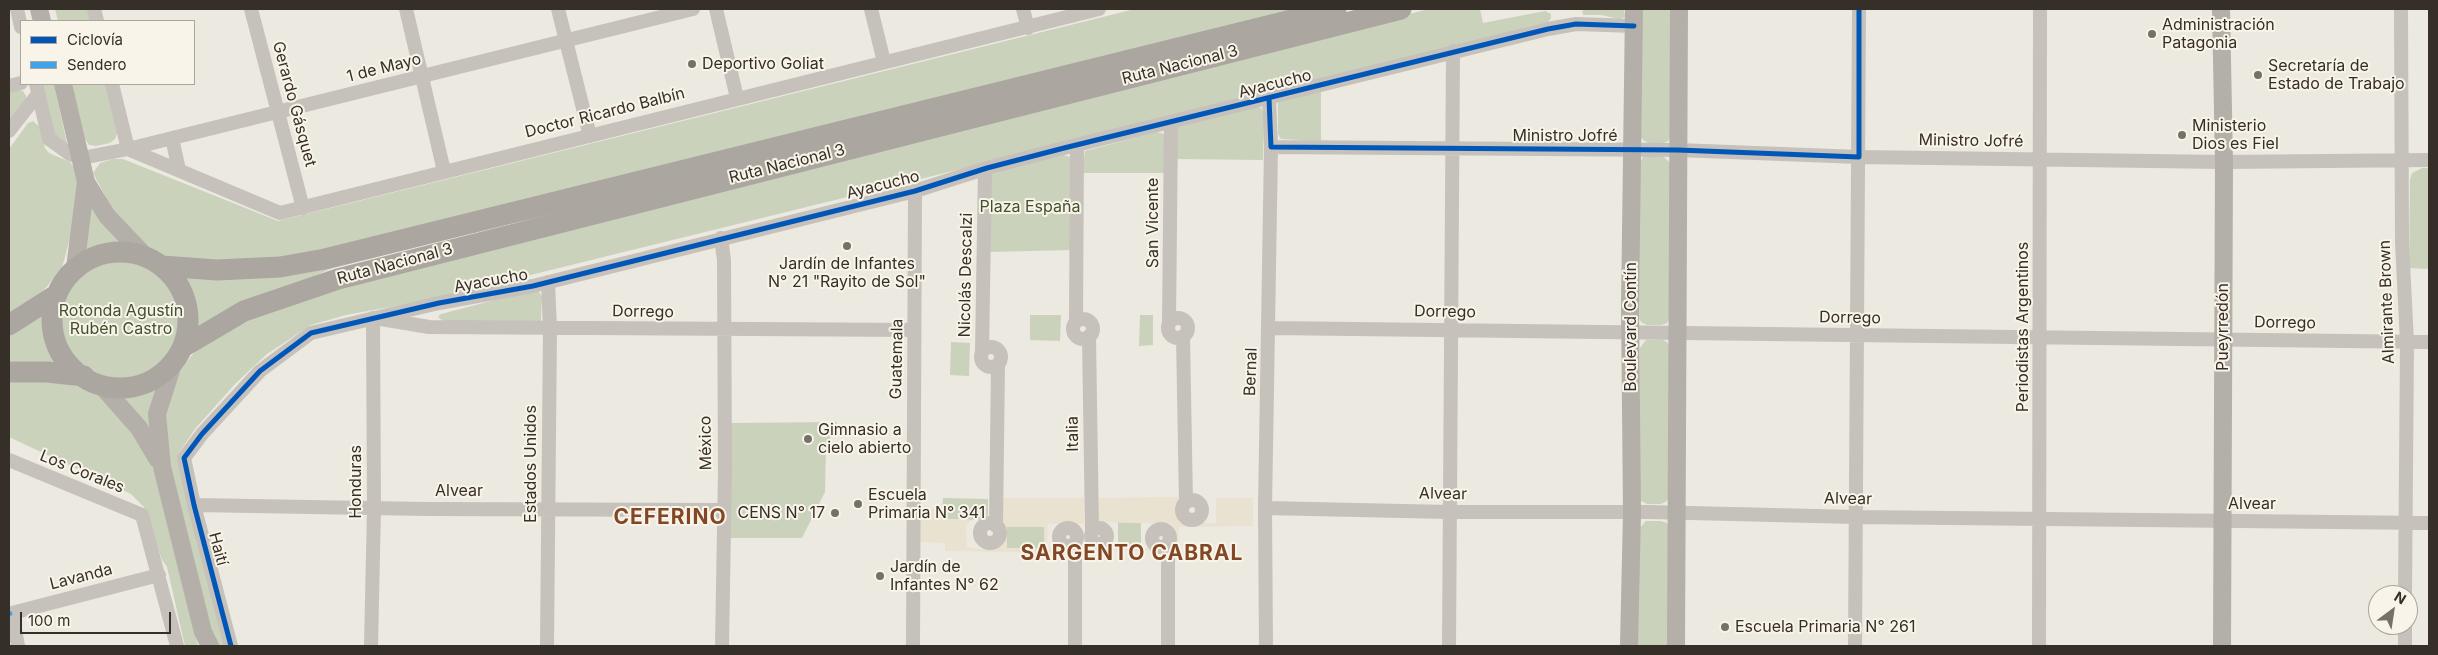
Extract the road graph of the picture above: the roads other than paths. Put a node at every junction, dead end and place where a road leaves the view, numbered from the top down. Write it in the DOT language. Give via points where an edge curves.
graph roads {
  1 [pos="17,9"];
  2 [pos="251,9"];
  3 [pos="406,9"];
  4 [pos="558,9"];
  5 [pos="693,9"];
  6 [pos="716,9"];
  7 [pos="871,9"];
  8 [pos="1024,9"];
  9 [pos="1099,9"];
  10 [pos="1336,9"];
  11 [pos="1401,9"];
  12 [pos="1679,9"];
  13 [pos="1859,9"];
  14 [pos="2040,9"];
  15 [pos="2221,9"];
  16 [pos="2401,9"];
  17 [pos="1634,18"];
  18 [pos="20,22"];
  19 [pos="1028,28"];
  20 [pos="566,40"];
  21 [pos="1453,52"];
  22 [pos="884,62"];
  23 [pos="423,76"];
  24 [pos="64,85"];
  25 [pos="112,85"];
  26 [pos="37,89"];
  27 [pos="737,98"];
  28 [pos="1269,98"];
  29 [pos="278,112"];
  30 [pos="1171,123"];
  31 [pos="9,131"];
  32 [pos="590,136"];
  33 [pos="172,138"];
  34 [pos="1077,145"];
  35 [pos="1271,147"];
  36 [pos="1452,148"];
  37 [pos="128,149"];
  38 [pos="1632,149"];
  39 [pos="1678,150"];
  40 [pos="1859,157"];
  41 [pos="82,158"];
  42 [pos="2402,159"];
  43 [pos="2042,160"];
  44 [pos="2429,160"];
  45 [pos="2224,162"];
  46 [pos="985,169"];
  47 [pos="179,170"];
  48 [pos="444,170"];
  49 [pos="86,182"];
  50 [pos="915,191"];
  51 [pos="303,208"];
  52 [pos="721,238"];
  53 [pos="154,262"];
  54 [pos="75,268"];
  55 [pos="548,282"];
  56 [pos="56,296"];
  57 [pos="373,318"];
  58 [pos="9,325"];
  59 [pos="550,328"];
  60 [pos="1270,328"];
  61 [pos="724,330"];
  62 [pos="914,330"];
  63 [pos="1451,330"];
  64 [pos="1631,332"];
  65 [pos="1677,334"];
  66 [pos="1858,336"];
  67 [pos="2041,338"];
  68 [pos="2223,340"];
  69 [pos="2407,342"];
  70 [pos="2429,342"];
  71 [pos="178,355"];
  72 [pos="9,372"];
  73 [pos="93,381"];
  74 [pos="184,458"];
  75 [pos="9,460"];
  76 [pos="162,467"];
  77 [pos="1186,503"];
  78 [pos="194,505"];
  79 [pos="374,508"];
  80 [pos="1265,508"];
  81 [pos="548,509"];
  82 [pos="723,510"];
  83 [pos="1449,512"];
  84 [pos="1632,512"];
  85 [pos="1677,513"];
  86 [pos="1856,517"];
  87 [pos="2039,519"];
  88 [pos="2222,521"];
  89 [pos="2406,522"];
  90 [pos="2429,522"];
  91 [pos="996,526"];
  92 [pos="1092,531"];
  93 [pos="1075,543"];
  94 [pos="1168,544"];
  95 [pos="159,575"];
  96 [pos="2405,585"];
  97 [pos="205,641"];
  98 [pos="18,646"];
  99 [pos="177,646"];
  100 [pos="231,646"];
  101 [pos="371,646"];
  102 [pos="547,646"];
  103 [pos="722,646"];
  104 [pos="913,646"];
  105 [pos="1075,646"];
  106 [pos="1168,646"];
  107 [pos="1266,646"];
  108 [pos="1449,646"];
  109 [pos="1629,646"];
  110 [pos="1676,646"];
  111 [pos="1855,646"];
  112 [pos="2039,646"];
  113 [pos="2222,646"];
  1 -- 18 [label="street"];
  2 -- 29 [label="street, Gerardo Gásquet"];
  3 -- 23 [label="street"];
  4 -- 20 [label="street"];
  5 -- 20 [label="street, 1 de Mayo"];
  6 -- 27 [label="street"];
  7 -- 22 [label="street"];
  8 -- 19 [label="street"];
  9 -- 19 [label="street, Doctor Ricardo Balbín"];
  10 -- 53 [label="highway, Ruta Nacional 3" via="325,259 280,267 218,270"];
  11 -- 71 [label="highway, Ruta Nacional 3" via="338,278 244,311"];
  12 -- 39 [label="main road"];
  13 -- 40 [label="street"];
  14 -- 43 [label="street, Periodistas Argentinos"];
  15 -- 45 [label="main road, Pueyrredón"];
  16 -- 42 [label="street, Almirante Brown"];
  17 -- 21 [label="street, Ayacucho" via="1566,26"];
  17 -- 38 [label="main road, Boulevard Contín"];
  19 -- 22 [label="street, Doctor Ricardo Balbín"];
  20 -- 23 [label="street, 1 de Mayo"];
  20 -- 32 [label="street"];
  21 -- 28 [label="street, Ayacucho"];
  21 -- 36 [label="street"];
  22 -- 27 [label="street, Doctor Ricardo Balbín"];
  23 -- 29 [label="street, 1 de Mayo"];
  23 -- 48 [label="street"];
  24 -- 41 [label="main road"];
  25 -- 37 [label="street"];
  26 -- 31 [label="street"];
  26 -- 41 [label="street" via="49,139 70,154"];
  27 -- 32 [label="street, Doctor Ricardo Balbín"];
  28 -- 30 [label="street, Ayacucho"];
  28 -- 35 [label="street, Bernal"];
  29 -- 33 [label="street, 1 de Mayo"];
  29 -- 51 [label="street, Gerardo Gásquet"];
  30 -- 34 [label="street, Ayacucho"];
  30 -- 77 [label="street, San Vicente" via="1169,324 1175,319 1184,320 1188,328 1184,336"];
  32 -- 48 [label="street, Doctor Ricardo Balbín"];
  33 -- 37 [label="street, 1 de Mayo"];
  33 -- 47 [label="street"];
  34 -- 46 [label="street, Ayacucho"];
  34 -- 92 [label="street, Italia" via="1076,321 1085,319 1093,329 1089,336"];
  35 -- 36 [label="street, Ministro Jofré"];
  35 -- 60 [label="street, Bernal"];
  36 -- 38 [label="street, Ministro Jofré"];
  36 -- 63 [label="street"];
  37 -- 41 [label="street, 1 de Mayo"];
  37 -- 47 [label="street, Doctor Ricardo Balbín"];
  38 -- 39 [label="street, Ministro Jofré"];
  38 -- 64 [label="main road, Boulevard Contín"];
  39 -- 40 [label="street, Ministro Jofré"];
  39 -- 65 [label="main road"];
  40 -- 43 [label="street, Ministro Jofré"];
  40 -- 66 [label="street"];
  41 -- 49 [label="main road"];
  42 -- 44 [label="street, Ministro Jofré"];
  42 -- 45 [label="street, Ministro Jofré"];
  42 -- 69 [label="street, Almirante Brown"];
  43 -- 45 [label="street, Ministro Jofré"];
  43 -- 67 [label="street, Periodistas Argentinos"];
  45 -- 68 [label="main road, Pueyrredón"];
  46 -- 50 [label="street, Ayacucho"];
  46 -- 91 [label="street, Nicolás Descalzi" via="982,351 987,347 997,348 1001,357 998,364"];
  47 -- 51 [label="street, Doctor Ricardo Balbín" via="280,213"];
  48 -- 51 [label="street, Doctor Ricardo Balbín"];
  49 -- 53 [label="main road" via="107,216"];
  49 -- 54 [label="main road"];
  50 -- 52 [label="street, Ayacucho"];
  50 -- 62 [label="street, Guatemala"];
  52 -- 55 [label="street, Ayacucho"];
  52 -- 61 [label="street, México"];
  53 -- 54 [label="highway, Ruta Nacional 3" via="138,253 108,252 83,261"];
  53 -- 71 [label="highway" via="175,281 186,303 189,325"];
  54 -- 56 [label="highway, Ruta Nacional 3"];
  55 -- 57 [label="street, Ayacucho"];
  55 -- 59 [label="street, Estados Unidos"];
  56 -- 58 [label="highway, Ruta Nacional 3"];
  56 -- 73 [label="highway, Ruta Nacional 3" via="52,306 52,328 60,351 73,368"];
  57 -- 59 [label="street, Dorrego" via="430,328"];
  57 -- 74 [label="street, Ayacucho" via="311,333 283,353 260,371"];
  57 -- 79 [label="street, Honduras"];
  59 -- 61 [label="street, Dorrego"];
  59 -- 81 [label="street, Estados Unidos"];
  60 -- 63 [label="street, Dorrego"];
  60 -- 80 [label="street, Bernal"];
  61 -- 62 [label="street, Dorrego"];
  61 -- 82 [label="street, México"];
  62 -- 104 [label="street, Guatemala"];
  63 -- 64 [label="street, Dorrego"];
  63 -- 83 [label="street"];
  64 -- 65 [label="street, Dorrego"];
  64 -- 84 [label="main road, Boulevard Contín"];
  65 -- 66 [label="street, Dorrego"];
  65 -- 85 [label="main road"];
  66 -- 67 [label="street, Dorrego"];
  66 -- 86 [label="street"];
  67 -- 68 [label="street, Dorrego"];
  67 -- 87 [label="street, Periodistas Argentinos"];
  68 -- 69 [label="street, Dorrego"];
  68 -- 88 [label="main road, Pueyrredón"];
  69 -- 70 [label="street, Dorrego"];
  69 -- 89 [label="street, Almirante Brown"];
  71 -- 73 [label="highway, Ruta Nacional 3" via="158,378 134,388 115,389"];
  71 -- 76 [label="main road" via="158,414"];
  72 -- 73 [label="highway, Ruta Nacional 3"];
  73 -- 76 [label="main road" via="139,428"];
  74 -- 78 [label="street, Haití"];
  75 -- 95 [label="street, Los Corales" via="142,515"];
  76 -- 97 [label="main road"];
  78 -- 79 [label="street, Alvear"];
  78 -- 100 [label="street, Haití"];
  79 -- 81 [label="street, Alvear"];
  79 -- 101 [label="street, Honduras"];
  80 -- 83 [label="street, Alvear"];
  80 -- 107 [label="street, Bernal"];
  81 -- 82 [label="street, Alvear"];
  81 -- 102 [label="street, Estados Unidos"];
  82 -- 103 [label="street, México"];
  83 -- 84 [label="street, Alvear"];
  83 -- 108 [label="street"];
  84 -- 85 [label="street, Alvear"];
  84 -- 109 [label="main road, Boulevard Contín"];
  85 -- 86 [label="street, Alvear"];
  85 -- 110 [label="main road"];
  86 -- 87 [label="street, Alvear"];
  86 -- 111 [label="street"];
  87 -- 88 [label="street, Alvear"];
  87 -- 112 [label="street, Periodistas Argentinos"];
  88 -- 89 [label="street, Alvear"];
  88 -- 113 [label="main road, Pueyrredón"];
  89 -- 90 [label="street, Alvear"];
  89 -- 96 [label="street, Almirante Brown"];
  93 -- 105 [label="street"];
  94 -- 106 [label="street"];
  95 -- 98 [label="street, Lavanda" via="12,613"];
  95 -- 99 [label="street"];
}
